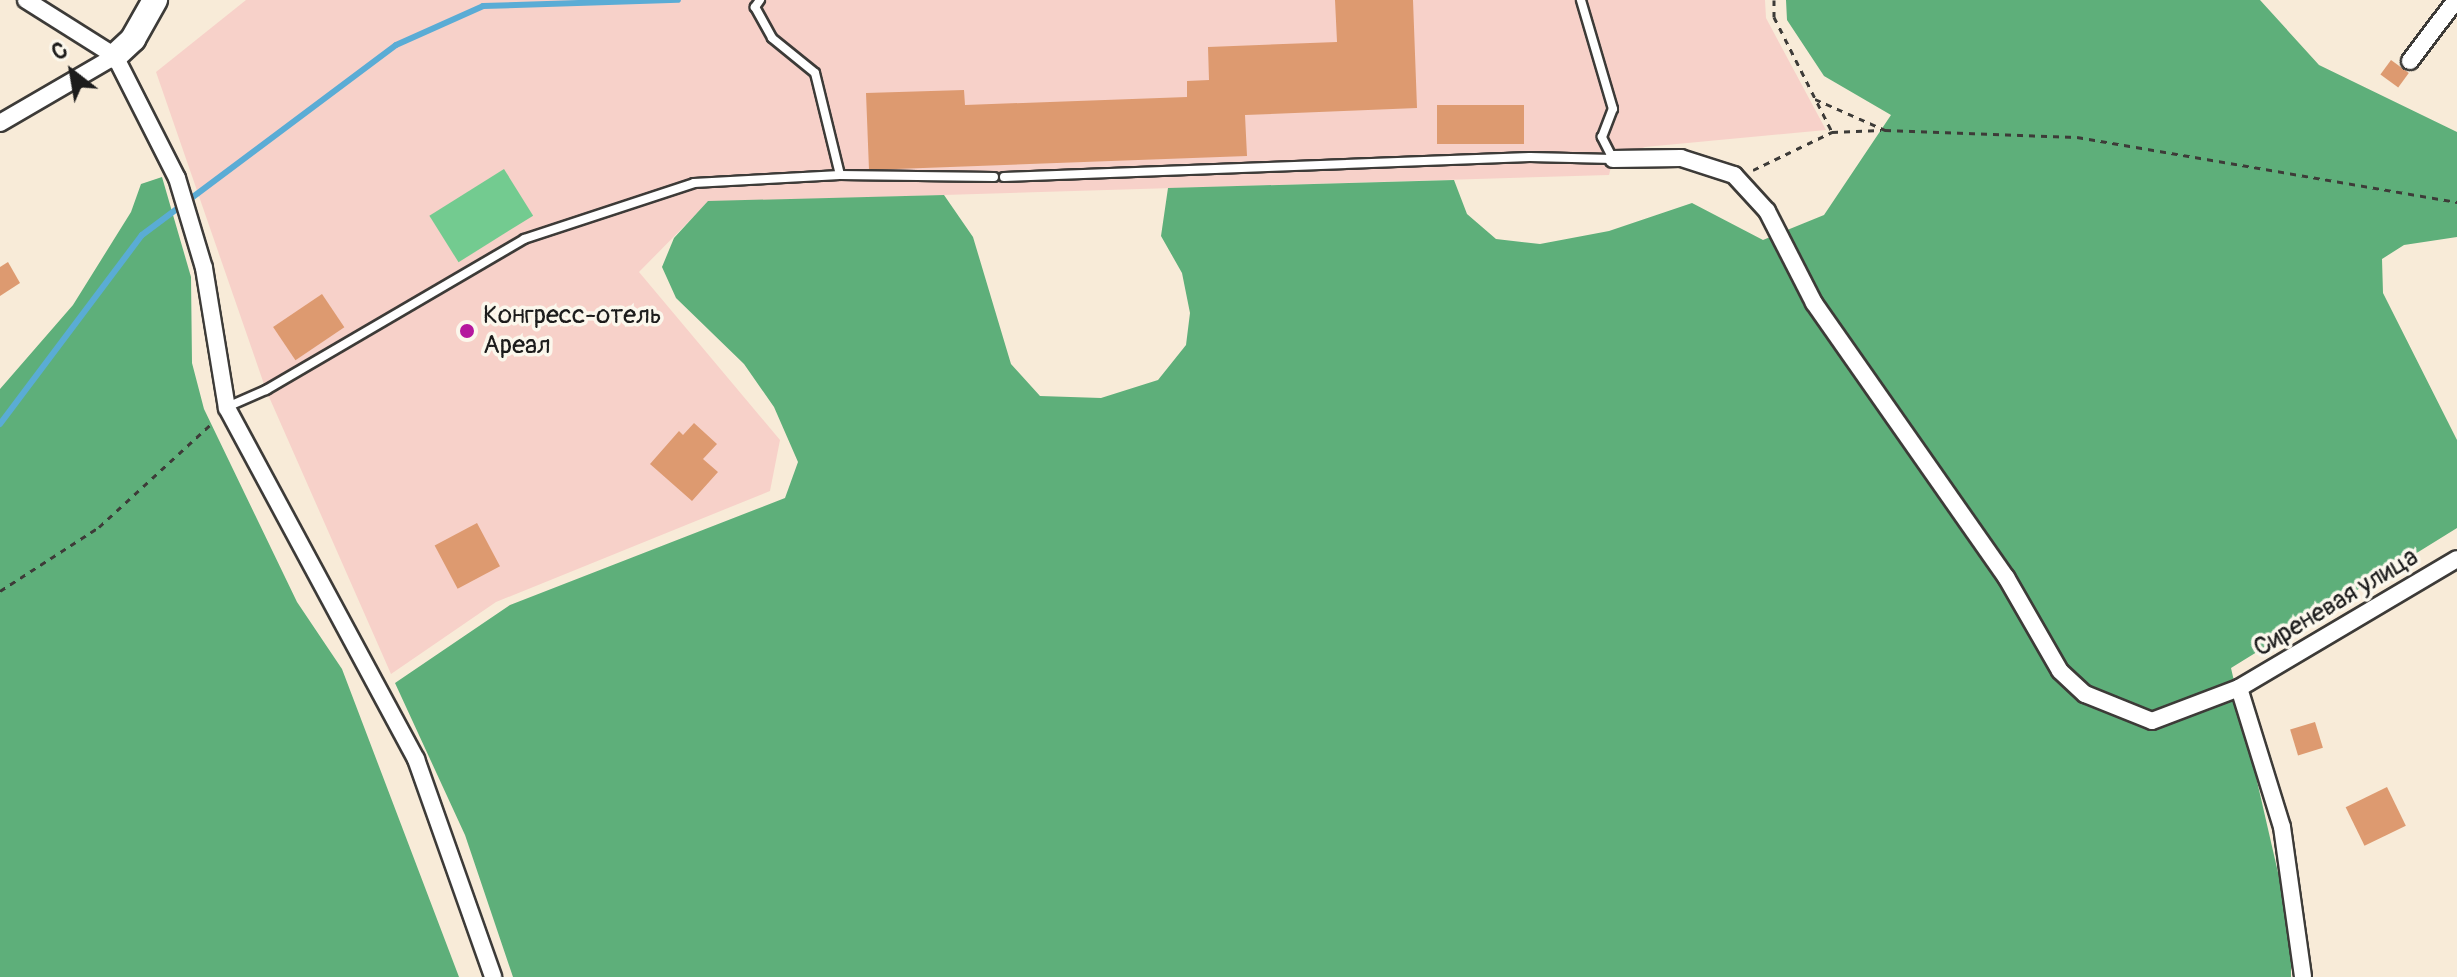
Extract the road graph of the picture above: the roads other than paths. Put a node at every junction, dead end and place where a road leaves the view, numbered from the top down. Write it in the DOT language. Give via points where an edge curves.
graph roads {
  1 [pos="26,0"];
  2 [pos="155,0"];
  3 [pos="760,0"];
  4 [pos="1581,0"];
  5 [pos="2456,0"];
  6 [pos="115,56"];
  7 [pos="2410,61"];
  8 [pos="0,123"];
  9 [pos="1613,159"];
  10 [pos="840,175"];
  11 [pos="994,177"];
  12 [pos="1004,177"];
  13 [pos="227,408"];
  14 [pos="2457,559"];
  15 [pos="2239,688"];
  16 [pos="493,977"];
  17 [pos="2303,977"];
  1 -- 6 [label="street"];
  2 -- 6 [label="street" via="133,39"];
  3 -- 10 [label="lane" via="755,7 772,38 815,73"];
  4 -- 9 [label="lane" via="1613,109 1602,137"];
  5 -- 7 [label="street"];
  6 -- 8 [label="street"];
  6 -- 13 [label="street" via="177,178 204,268"];
  9 -- 12 [label="lane" via="1530,157"];
  9 -- 15 [label="street, Сиреневая улица" via="1681,158 1734,175 1767,211 1814,303 2006,577 2060,671 2085,694 2152,721"];
  10 -- 11 [label="lane"];
  10 -- 13 [label="lane" via="694,183 524,239"];
  13 -- 16 [label="street" via="416,759"];
  14 -- 15 [label="street, Сиреневая улица"];
  15 -- 17 [label="street" via="2282,827"];
}
